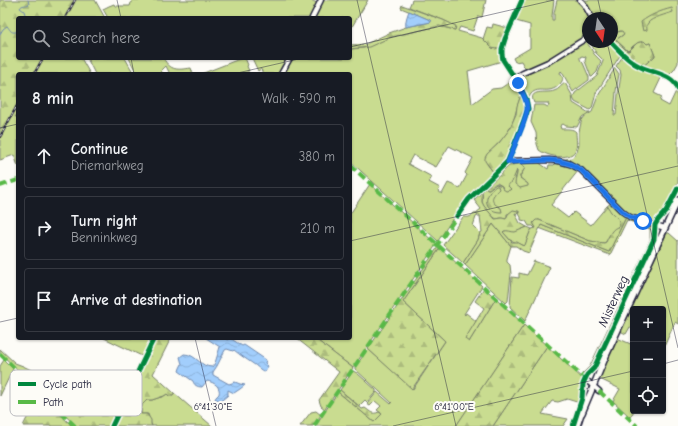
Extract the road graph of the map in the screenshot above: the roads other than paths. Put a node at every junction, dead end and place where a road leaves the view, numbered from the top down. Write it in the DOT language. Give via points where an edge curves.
graph roads {
  1 [pos="321,0"];
  2 [pos="522,0"];
  3 [pos="580,0"];
  4 [pos="589,12"];
  5 [pos="313,16"];
  6 [pos="582,41"];
  7 [pos="617,48"];
  8 [pos="289,60"];
  9 [pos="282,72"];
  10 [pos="515,78"];
  11 [pos="678,89"];
  12 [pos="508,162"];
  13 [pos="678,188"];
  14 [pos="678,200"];
  15 [pos="457,216"];
  16 [pos="655,225"];
  17 [pos="665,228"];
  18 [pos="153,340"];
  19 [pos="139,370"];
  20 [pos="585,379"];
  21 [pos="592,385"];
  22 [pos="599,391"];
  23 [pos="117,416"];
  24 [pos="112,426"];
  25 [pos="573,426"];
  26 [pos="577,426"];
  1 -- 5 [label="street"];
  2 -- 10 [label="street" via="502,49 503,60"];
  3 -- 4 [label="street"];
  6 -- 10 [label="street" via="548,62"];
  7 -- 11 [label="street" via="632,62 666,76"];
  8 -- 9 [label="street"];
  10 -- 12 [label="street" via="526,99 528,109"];
  12 -- 15 [label="street" via="469,199"];
  12 -- 16 [label="street" via="549,160 570,164 581,170 623,212"];
  13 -- 16 [label="street, Misterweg" via="666,212"];
  14 -- 17 [label="main road, Misterweg"];
  16 -- 17 [label="street"];
  16 -- 20 [label="street, Misterweg" via="654,239 594,368"];
  17 -- 21 [label="main road, Misterweg"];
  18 -- 19 [label="street"];
  20 -- 21 [label="street"];
  20 -- 25 [label="street, Misterweg"];
  21 -- 22 [label="street"];
  21 -- 26 [label="main road, Misterweg"];
  23 -- 24 [label="street"];
}
